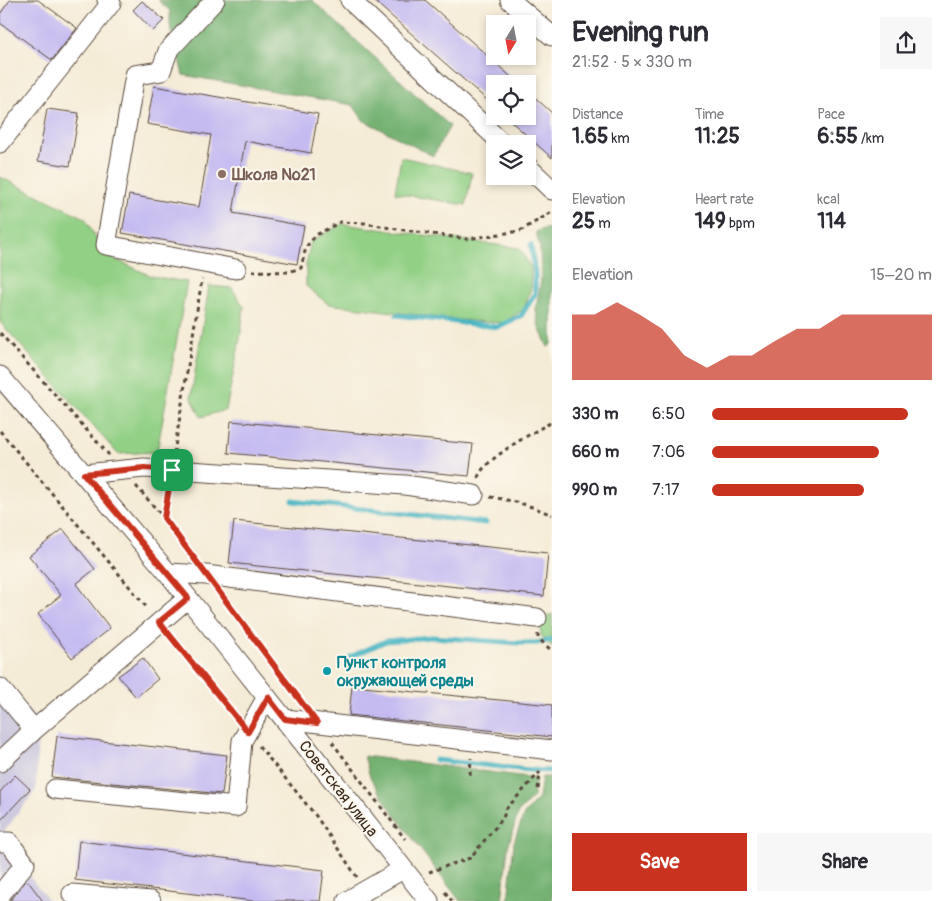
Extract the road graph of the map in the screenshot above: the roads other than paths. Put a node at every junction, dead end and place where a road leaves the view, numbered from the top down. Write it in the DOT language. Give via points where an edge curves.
graph roads {
  1 [pos="107,0"];
  2 [pos="215,0"];
  3 [pos="350,0"];
  4 [pos="510,0"];
  5 [pos="552,36"];
  6 [pos="493,135"];
  7 [pos="0,143"];
  8 [pos="536,175"];
  9 [pos="552,190"];
  10 [pos="236,269"];
  11 [pos="0,376"];
  12 [pos="84,474"];
  13 [pos="474,495"];
  14 [pos="168,573"];
  15 [pos="188,598"];
  16 [pos="537,618"];
  17 [pos="0,688"];
  18 [pos="268,697"];
  19 [pos="285,719"];
  20 [pos="34,730"];
  21 [pos="552,750"];
  22 [pos="0,762"];
  23 [pos="55,789"];
  24 [pos="0,842"];
  25 [pos="403,869"];
  26 [pos="72,894"];
  27 [pos="0,895"];
  28 [pos="151,901"];
  29 [pos="347,901"];
  30 [pos="429,901"];
  1 -- 7 [label="street" via="111,4"];
  2 -- 10 [label="street" via="168,51 161,71 136,75 106,245"];
  3 -- 6 [label="street"];
  4 -- 5 [label="street"];
  8 -- 9 [label="street"];
  11 -- 12 [label="street, Советская улица"];
  12 -- 13 [label="street" via="144,468 405,485"];
  12 -- 14 [label="street, Советская улица"];
  14 -- 15 [label="street, Советская улица"];
  14 -- 16 [label="street" via="206,575"];
  15 -- 18 [label="street, Советская улица"];
  15 -- 20 [label="street"];
  17 -- 20 [label="street"];
  18 -- 19 [label="street, Советская улица"];
  18 -- 23 [label="street" via="242,741 236,807"];
  19 -- 21 [label="street"];
  19 -- 25 [label="street, Советская улица"];
  20 -- 22 [label="street"];
  24 -- 27 [label="street" via="9,842 25,864"];
  25 -- 29 [label="street"];
  25 -- 30 [label="street, Советская улица"];
  26 -- 28 [label="street"];
}
